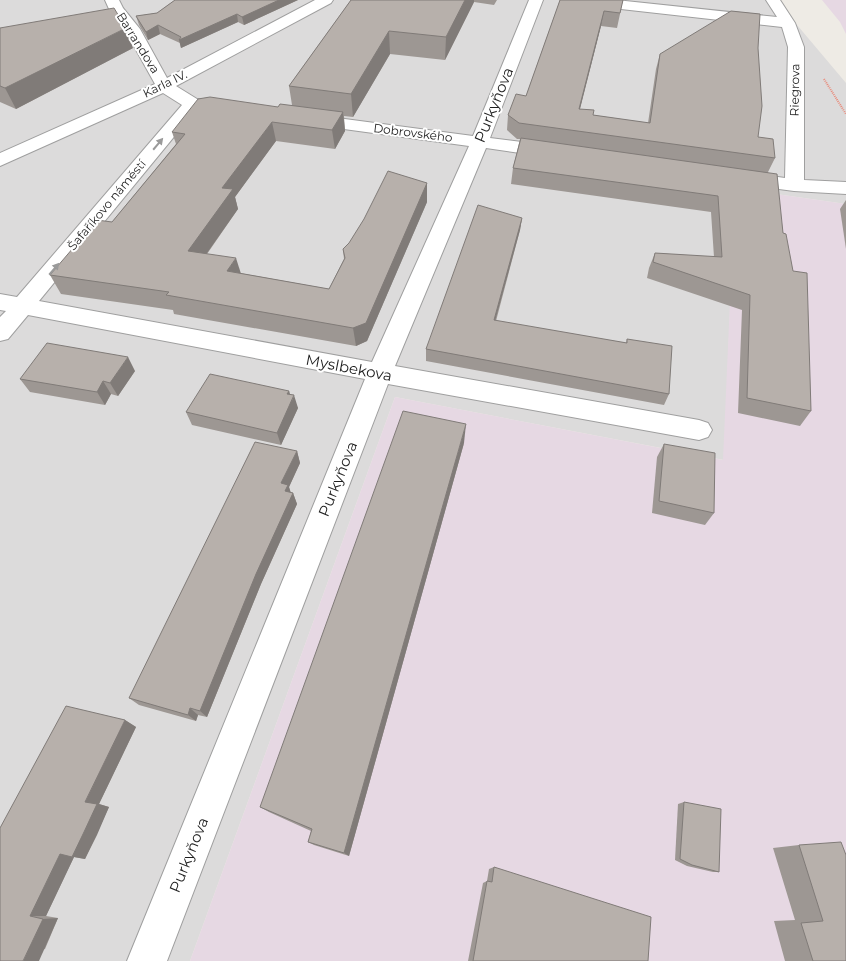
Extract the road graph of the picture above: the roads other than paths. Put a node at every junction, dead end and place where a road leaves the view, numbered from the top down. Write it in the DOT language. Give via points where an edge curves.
graph roads {
  1 [pos="112,0"];
  2 [pos="326,0"];
  3 [pos="536,0"];
  4 [pos="576,0"];
  5 [pos="773,0"];
  6 [pos="788,23"];
  7 [pos="164,86"];
  8 [pos="192,104"];
  9 [pos="250,112"];
  10 [pos="289,117"];
  11 [pos="480,141"];
  12 [pos="568,154"];
  13 [pos="0,160"];
  14 [pos="726,176"];
  15 [pos="794,185"];
  16 [pos="846,188"];
  17 [pos="11,304"];
  18 [pos="0,333"];
  19 [pos="380,373"];
  20 [pos="699,430"];
  21 [pos="147,961"];
  1 -- 7 [label="street, Barrandova"];
  2 -- 7 [label="street, Karla IV."];
  3 -- 11 [label="street, Purkyňova"];
  4 -- 6 [label="street"];
  5 -- 6 [label="street, Riegrova"];
  6 -- 15 [label="street, Riegrova" via="796,47"];
  7 -- 8 [label="street"];
  7 -- 13 [label="street, Karla IV."];
  8 -- 9 [label="street"];
  17 -- 8 [label="street, Šafaříkovo náměstí, one-way"];
  10 -- 11 [label="street, Dobrovského"];
  11 -- 12 [label="street, Dobrovského"];
  11 -- 19 [label="street, Purkyňova"];
  14 -- 15 [label="street"];
  15 -- 16 [label="street"];
  17 -- 18 [label="street, Šafaříkovo náměstí"];
  17 -- 19 [label="street, Myslbekova"];
  19 -- 20 [label="street, Myslbekova"];
  19 -- 21 [label="street, Purkyňova"];
}
